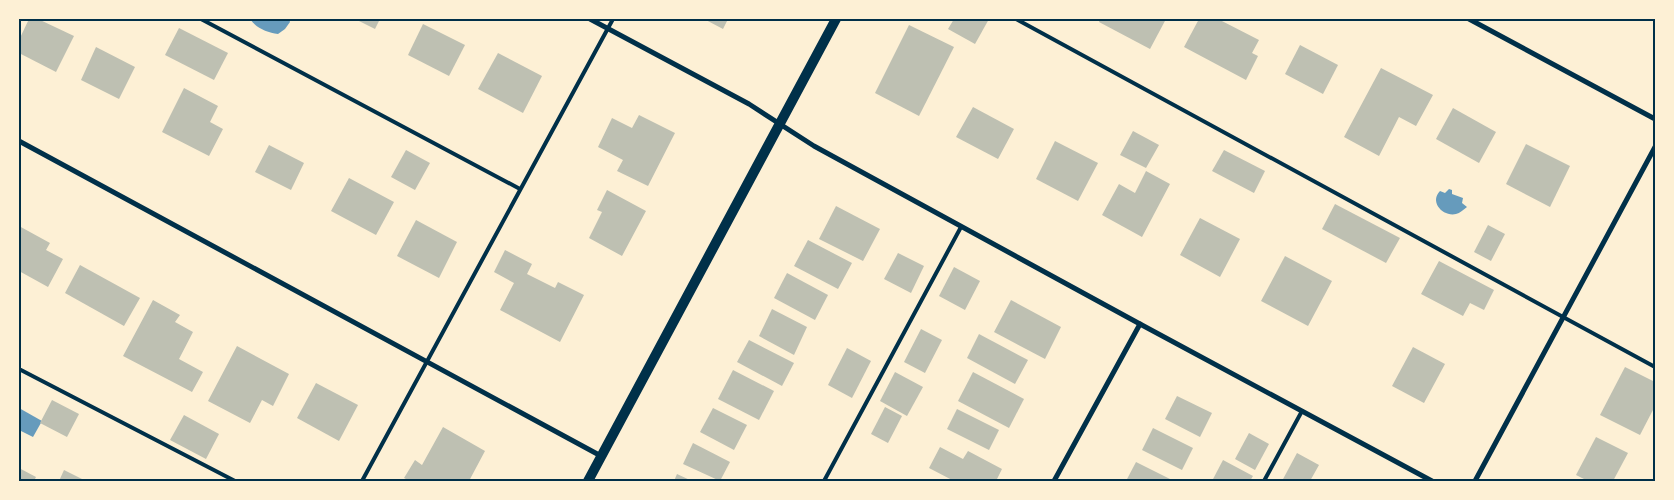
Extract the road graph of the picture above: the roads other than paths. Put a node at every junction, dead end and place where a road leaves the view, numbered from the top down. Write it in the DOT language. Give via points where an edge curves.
graph roads {
  1 [pos="201,19"];
  2 [pos="590,19"];
  3 [pos="613,19"];
  4 [pos="836,19"];
  5 [pos="1016,19"];
  6 [pos="1469,19"];
  7 [pos="608,28"];
  8 [pos="1655,119"];
  9 [pos="780,125"];
  10 [pos="19,141"];
  11 [pos="1655,147"];
  12 [pos="520,189"];
  13 [pos="961,227"];
  14 [pos="1564,317"];
  15 [pos="1140,324"];
  16 [pos="427,361"];
  17 [pos="1655,367"];
  18 [pos="19,369"];
  19 [pos="1302,411"];
  20 [pos="601,456"];
  21 [pos="235,481"];
  22 [pos="362,481"];
  23 [pos="588,481"];
  24 [pos="824,481"];
  25 [pos="1054,481"];
  26 [pos="1264,481"];
  27 [pos="1432,481"];
  28 [pos="1475,481"];
  1 -- 12 [label="lane"];
  2 -- 7 [label="street"];
  3 -- 7 [label="lane"];
  4 -- 9 [label="main road"];
  5 -- 14 [label="lane"];
  6 -- 8 [label="street"];
  7 -- 9 [label="street" via="748,104"];
  7 -- 12 [label="lane"];
  9 -- 13 [label="street"];
  9 -- 20 [label="main road"];
  10 -- 16 [label="street"];
  11 -- 14 [label="street"];
  12 -- 16 [label="lane"];
  13 -- 15 [label="street"];
  13 -- 24 [label="lane"];
  14 -- 17 [label="lane"];
  14 -- 28 [label="street"];
  15 -- 19 [label="street"];
  15 -- 25 [label="street"];
  16 -- 20 [label="street"];
  16 -- 22 [label="lane"];
  18 -- 21 [label="lane"];
  19 -- 26 [label="lane"];
  19 -- 27 [label="street"];
  20 -- 23 [label="main road"];
}
